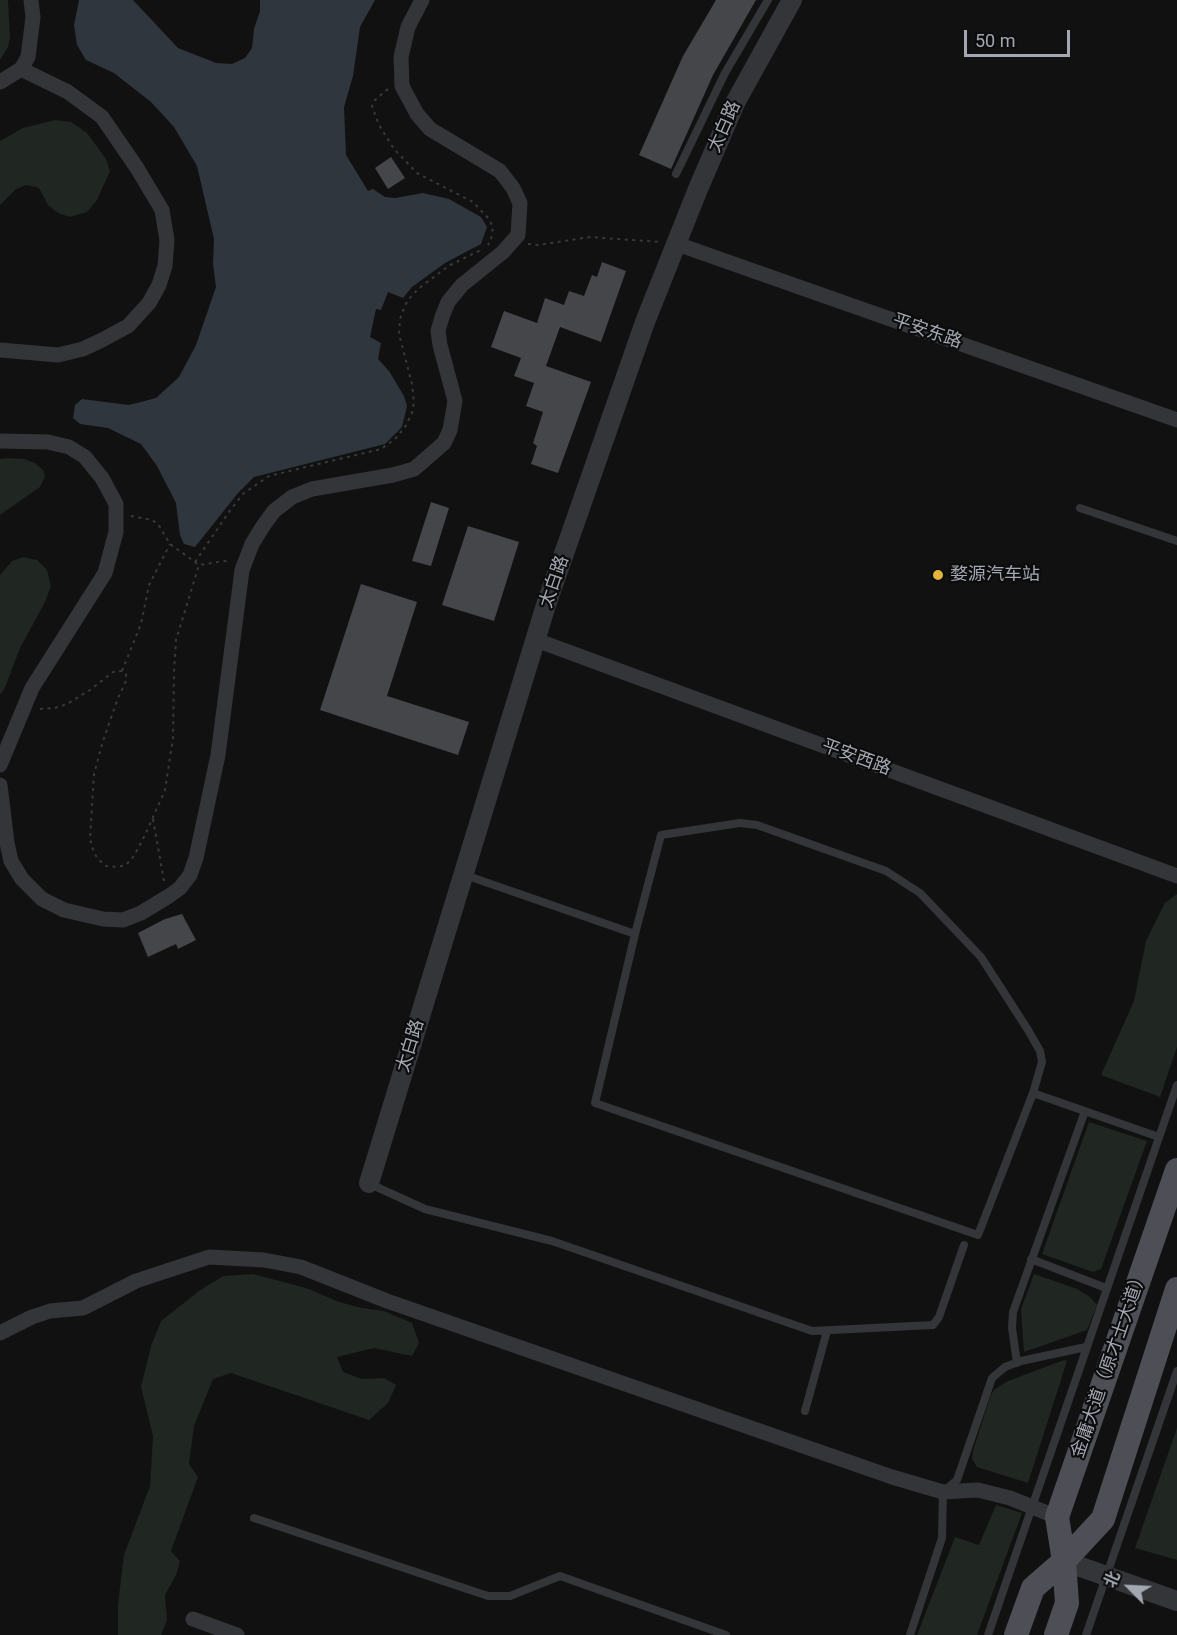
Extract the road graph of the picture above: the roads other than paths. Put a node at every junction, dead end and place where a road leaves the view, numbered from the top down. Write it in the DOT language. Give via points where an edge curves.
graph roads {
  1 [pos="31,0"];
  2 [pos="422,0"];
  3 [pos="768,0"];
  4 [pos="792,0"];
  5 [pos="21,69"];
  6 [pos="0,82"];
  7 [pos="676,174"];
  8 [pos="677,244"];
  9 [pos="0,350"];
  10 [pos="1177,420"];
  11 [pos="0,441"];
  12 [pos="1080,508"];
  13 [pos="1177,542"];
  14 [pos="536,640"];
  15 [pos="0,765"];
  16 [pos="0,785"];
  17 [pos="465,875"];
  18 [pos="1177,876"];
  19 [pos="635,934"];
  20 [pos="1177,1085"];
  21 [pos="1033,1093"];
  22 [pos="1085,1111"];
  23 [pos="1159,1137"];
  24 [pos="1177,1170"];
  25 [pos="369,1183"];
  26 [pos="964,1245"];
  27 [pos="1031,1260"];
  28 [pos="1106,1288"];
  29 [pos="1177,1289"];
  30 [pos="827,1331"];
  31 [pos="0,1333"];
  32 [pos="1086,1347"];
  33 [pos="1017,1363"];
  34 [pos="1177,1371"];
  35 [pos="805,1411"];
  36 [pos="942,1492"];
  37 [pos="1032,1507"];
  38 [pos="1057,1517"];
  39 [pos="254,1518"];
  40 [pos="1064,1561"];
  41 [pos="1108,1577"];
  42 [pos="1177,1601"];
  43 [pos="194,1619"];
  44 [pos="237,1635"];
  45 [pos="726,1635"];
  46 [pos="910,1635"];
  47 [pos="988,1635"];
  48 [pos="1016,1635"];
  49 [pos="1056,1635"];
  50 [pos="1086,1635"];
  1 -- 5 [label="street" via="32,38"];
  2 -- 16 [label="street" via="408,27 401,57 402,86 430,129 500,171 520,203 518,235 462,285 442,316 440,345 455,401 444,443 414,469 312,489 292,497 273,511 252,544 242,570 218,755 196,858 180,888 123,920 104,920 64,910 42,899 11,861"];
  3 -- 7 [label="lane" via="719,84"];
  4 -- 8 [label="street, 太白路" via="735,104"];
  5 -- 6 [label="street"];
  5 -- 9 [label="street" via="68,92 102,117 162,210 165,267 149,303 128,326 102,340 58,355"];
  8 -- 10 [label="street, 平安东路"];
  8 -- 14 [label="street, 太白路" via="645,322"];
  11 -- 15 [label="street" via="48,442 69,447 85,457 116,504 116,532 105,573 43,668"];
  12 -- 13 [label="lane"];
  14 -- 17 [label="street, 太白路"];
  14 -- 18 [label="street, 平安西路"];
  17 -- 19 [label="lane"];
  17 -- 25 [label="street, 太白路"];
  19 -- 21 [label="lane" via="661,835 749,824 886,871 920,893 981,957 1040,1051 1042,1062"];
  19 -- 21 [label="lane" via="595,1103 978,1235"];
  20 -- 23 [label="lane"];
  21 -- 22 [label="lane"];
  22 -- 23 [label="lane"];
  22 -- 27 [label="lane"];
  23 -- 28 [label="lane"];
  24 -- 38 [label="main road, 金庸大道（原才士大道）"];
  25 -- 30 [label="lane" via="425,1209 552,1241 813,1331"];
  26 -- 30 [label="lane" via="939,1317 933,1324"];
  27 -- 28 [label="lane"];
  27 -- 33 [label="lane" via="1013,1312"];
  28 -- 32 [label="lane"];
  29 -- 40 [label="main road" via="1103,1519"];
  30 -- 35 [label="lane"];
  31 -- 36 [label="street" via="51,1311 83,1308 136,1281 209,1257 264,1260 301,1267 387,1301"];
  32 -- 33 [label="lane"];
  32 -- 37 [label="lane"];
  33 -- 36 [label="lane" via="992,1378 957,1480"];
  34 -- 41 [label="lane"];
  36 -- 37 [label="street" via="978,1490"];
  36 -- 46 [label="lane" via="942,1538"];
  37 -- 38 [label="street"];
  37 -- 47 [label="lane"];
  38 -- 40 [label="main road, 金庸大道（原才士大道）"];
  39 -- 45 [label="lane" via="488,1596 510,1596 560,1576"];
  40 -- 41 [label="street"];
  40 -- 48 [label="main road" via="1033,1587"];
  40 -- 49 [label="main road, 金庸大道（原才士大道）" via="1067,1603"];
  41 -- 42 [label="street"];
  41 -- 50 [label="lane"];
  43 -- 44 [label="street"];
}
